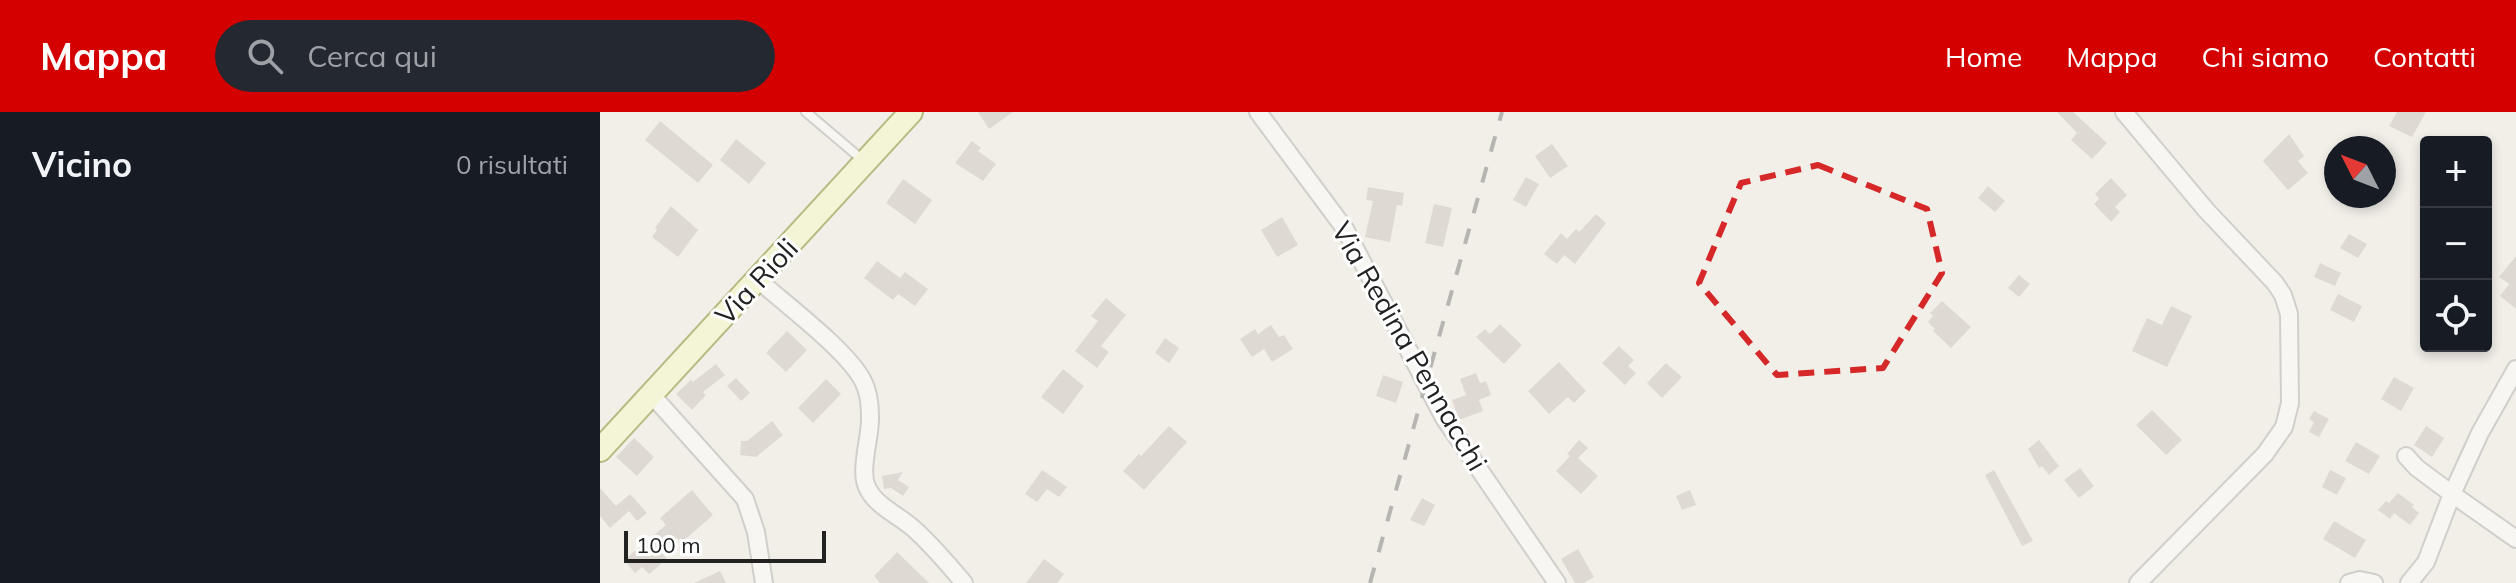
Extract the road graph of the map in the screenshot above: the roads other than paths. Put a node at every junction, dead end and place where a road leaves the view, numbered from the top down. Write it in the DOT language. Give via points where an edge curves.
graph roads {
  1 [pos="806,112"];
  2 [pos="911,112"];
  3 [pos="1258,112"];
  4 [pos="2124,112"];
  5 [pos="865,162"];
  6 [pos="757,279"];
  7 [pos="2516,369"];
  8 [pos="651,394"];
  9 [pos="600,450"];
  10 [pos="2406,456"];
  11 [pos="2452,494"];
  12 [pos="2516,539"];
  13 [pos="764,583"];
  14 [pos="964,583"];
  15 [pos="1557,583"];
  16 [pos="2138,583"];
  17 [pos="2349,583"];
  18 [pos="2374,583"];
  19 [pos="2409,583"];
  1 -- 5 [label="lane"];
  2 -- 5 [label="main road, Via Rioli"];
  3 -- 15 [label="street, Via Redina Pennacchi" via="1345,229 1444,418"];
  4 -- 16 [label="street" via="2275,283 2289,320 2290,403 2280,433"];
  5 -- 6 [label="main road, Via Rioli"];
  6 -- 8 [label="main road, Via Rioli"];
  6 -- 14 [label="street" via="859,375 870,409 867,488 921,535"];
  7 -- 11 [label="street"];
  8 -- 9 [label="main road, Via Rioli"];
  8 -- 13 [label="street" via="745,499"];
  10 -- 11 [label="street"];
  11 -- 12 [label="street"];
  11 -- 19 [label="street" via="2426,562"];
  17 -- 18 [label="street"];
}
